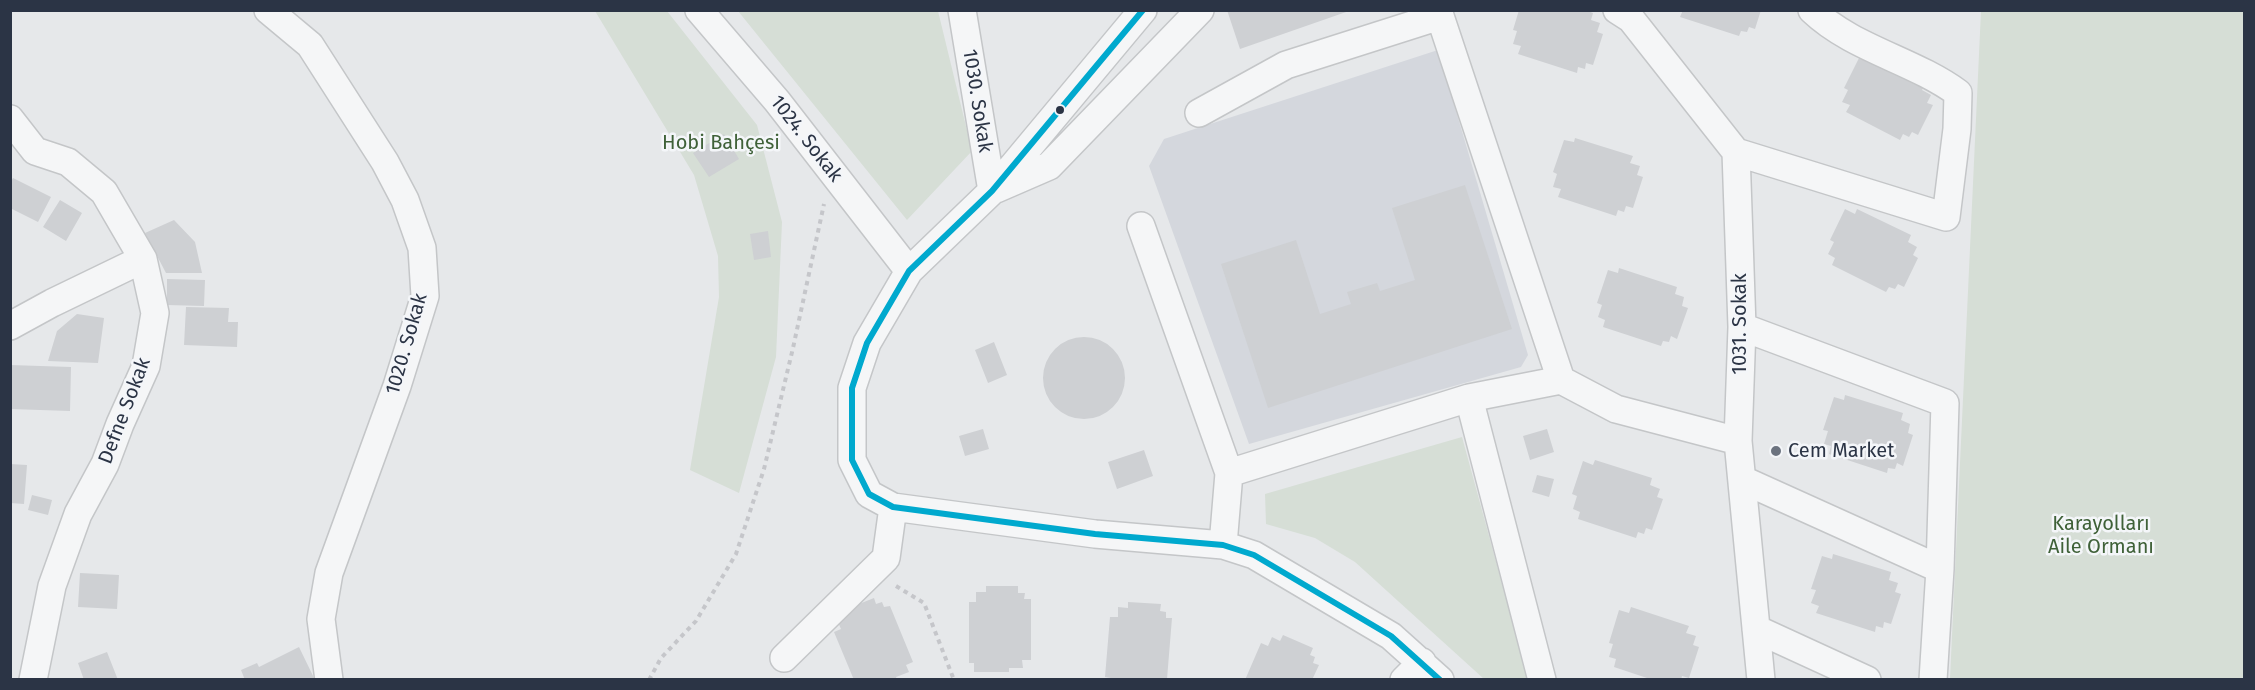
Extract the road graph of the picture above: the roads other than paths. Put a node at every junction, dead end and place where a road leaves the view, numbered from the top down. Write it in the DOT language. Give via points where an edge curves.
graph roads {
  1 [pos="268,10"];
  2 [pos="699,10"];
  3 [pos="962,10"];
  4 [pos="1143,10"];
  5 [pos="1200,10"];
  6 [pos="1617,10"];
  7 [pos="1812,10"];
  8 [pos="1439,13"];
  9 [pos="1199,113"];
  10 [pos="10,119"];
  11 [pos="1736,152"];
  12 [pos="992,191"];
  13 [pos="1141,226"];
  14 [pos="143,259"];
  15 [pos="909,271"];
  16 [pos="10,326"];
  17 [pos="1742,327"];
  18 [pos="1561,380"];
  19 [pos="1469,398"];
  20 [pos="1738,441"];
  21 [pos="1229,473"];
  22 [pos="1743,480"];
  23 [pos="893,507"];
  24 [pos="1223,545"];
  25 [pos="1940,569"];
  26 [pos="1756,629"];
  27 [pos="784,658"];
  28 [pos="1422,674"];
  29 [pos="33,680"];
  30 [pos="329,680"];
  31 [pos="1542,680"];
  32 [pos="1761,680"];
  33 [pos="1867,680"];
  34 [pos="1933,680"];
  1 -- 30 [label="street, 1020. Sokak" via="310,45 385,162 405,200 422,248 425,296 397,386 329,573 321,619"];
  2 -- 15 [label="street, 1024. Sokak" via="777,101"];
  3 -- 12 [label="street, 1030. Sokak"];
  4 -- 12 [label="street"];
  5 -- 12 [label="street" via="1049,166"];
  6 -- 11 [label="street" via="1631,20"];
  7 -- 11 [label="street" via="1825,23 1942,81 1958,93 1946,216"];
  8 -- 9 [label="street" via="1286,65"];
  8 -- 18 [label="street"];
  10 -- 14 [label="street, Defne Sokak" via="35,151 68,162 104,192"];
  11 -- 17 [label="street, 1031. Sokak"];
  12 -- 15 [label="street"];
  13 -- 21 [label="street"];
  14 -- 16 [label="street"];
  14 -- 29 [label="street, Defne Sokak" via="155,313 147,366 63,555 52,586"];
  15 -- 23 [label="street" via="867,343 852,388 852,460 869,494"];
  17 -- 20 [label="street, 1031. Sokak"];
  17 -- 25 [label="street" via="1945,403"];
  18 -- 19 [label="street"];
  18 -- 20 [label="street" via="1616,409"];
  19 -- 21 [label="street"];
  19 -- 31 [label="street"];
  20 -- 22 [label="street, 1031. Sokak"];
  21 -- 24 [label="street"];
  22 -- 25 [label="street"];
  22 -- 26 [label="street, 1031. Sokak"];
  23 -- 24 [label="street" via="1095,534"];
  23 -- 27 [label="street" via="886,558"];
  24 -- 28 [label="street" via="1254,555 1391,636"];
  25 -- 34 [label="street"];
  26 -- 32 [label="street, 1031. Sokak"];
  26 -- 33 [label="street"];
}
